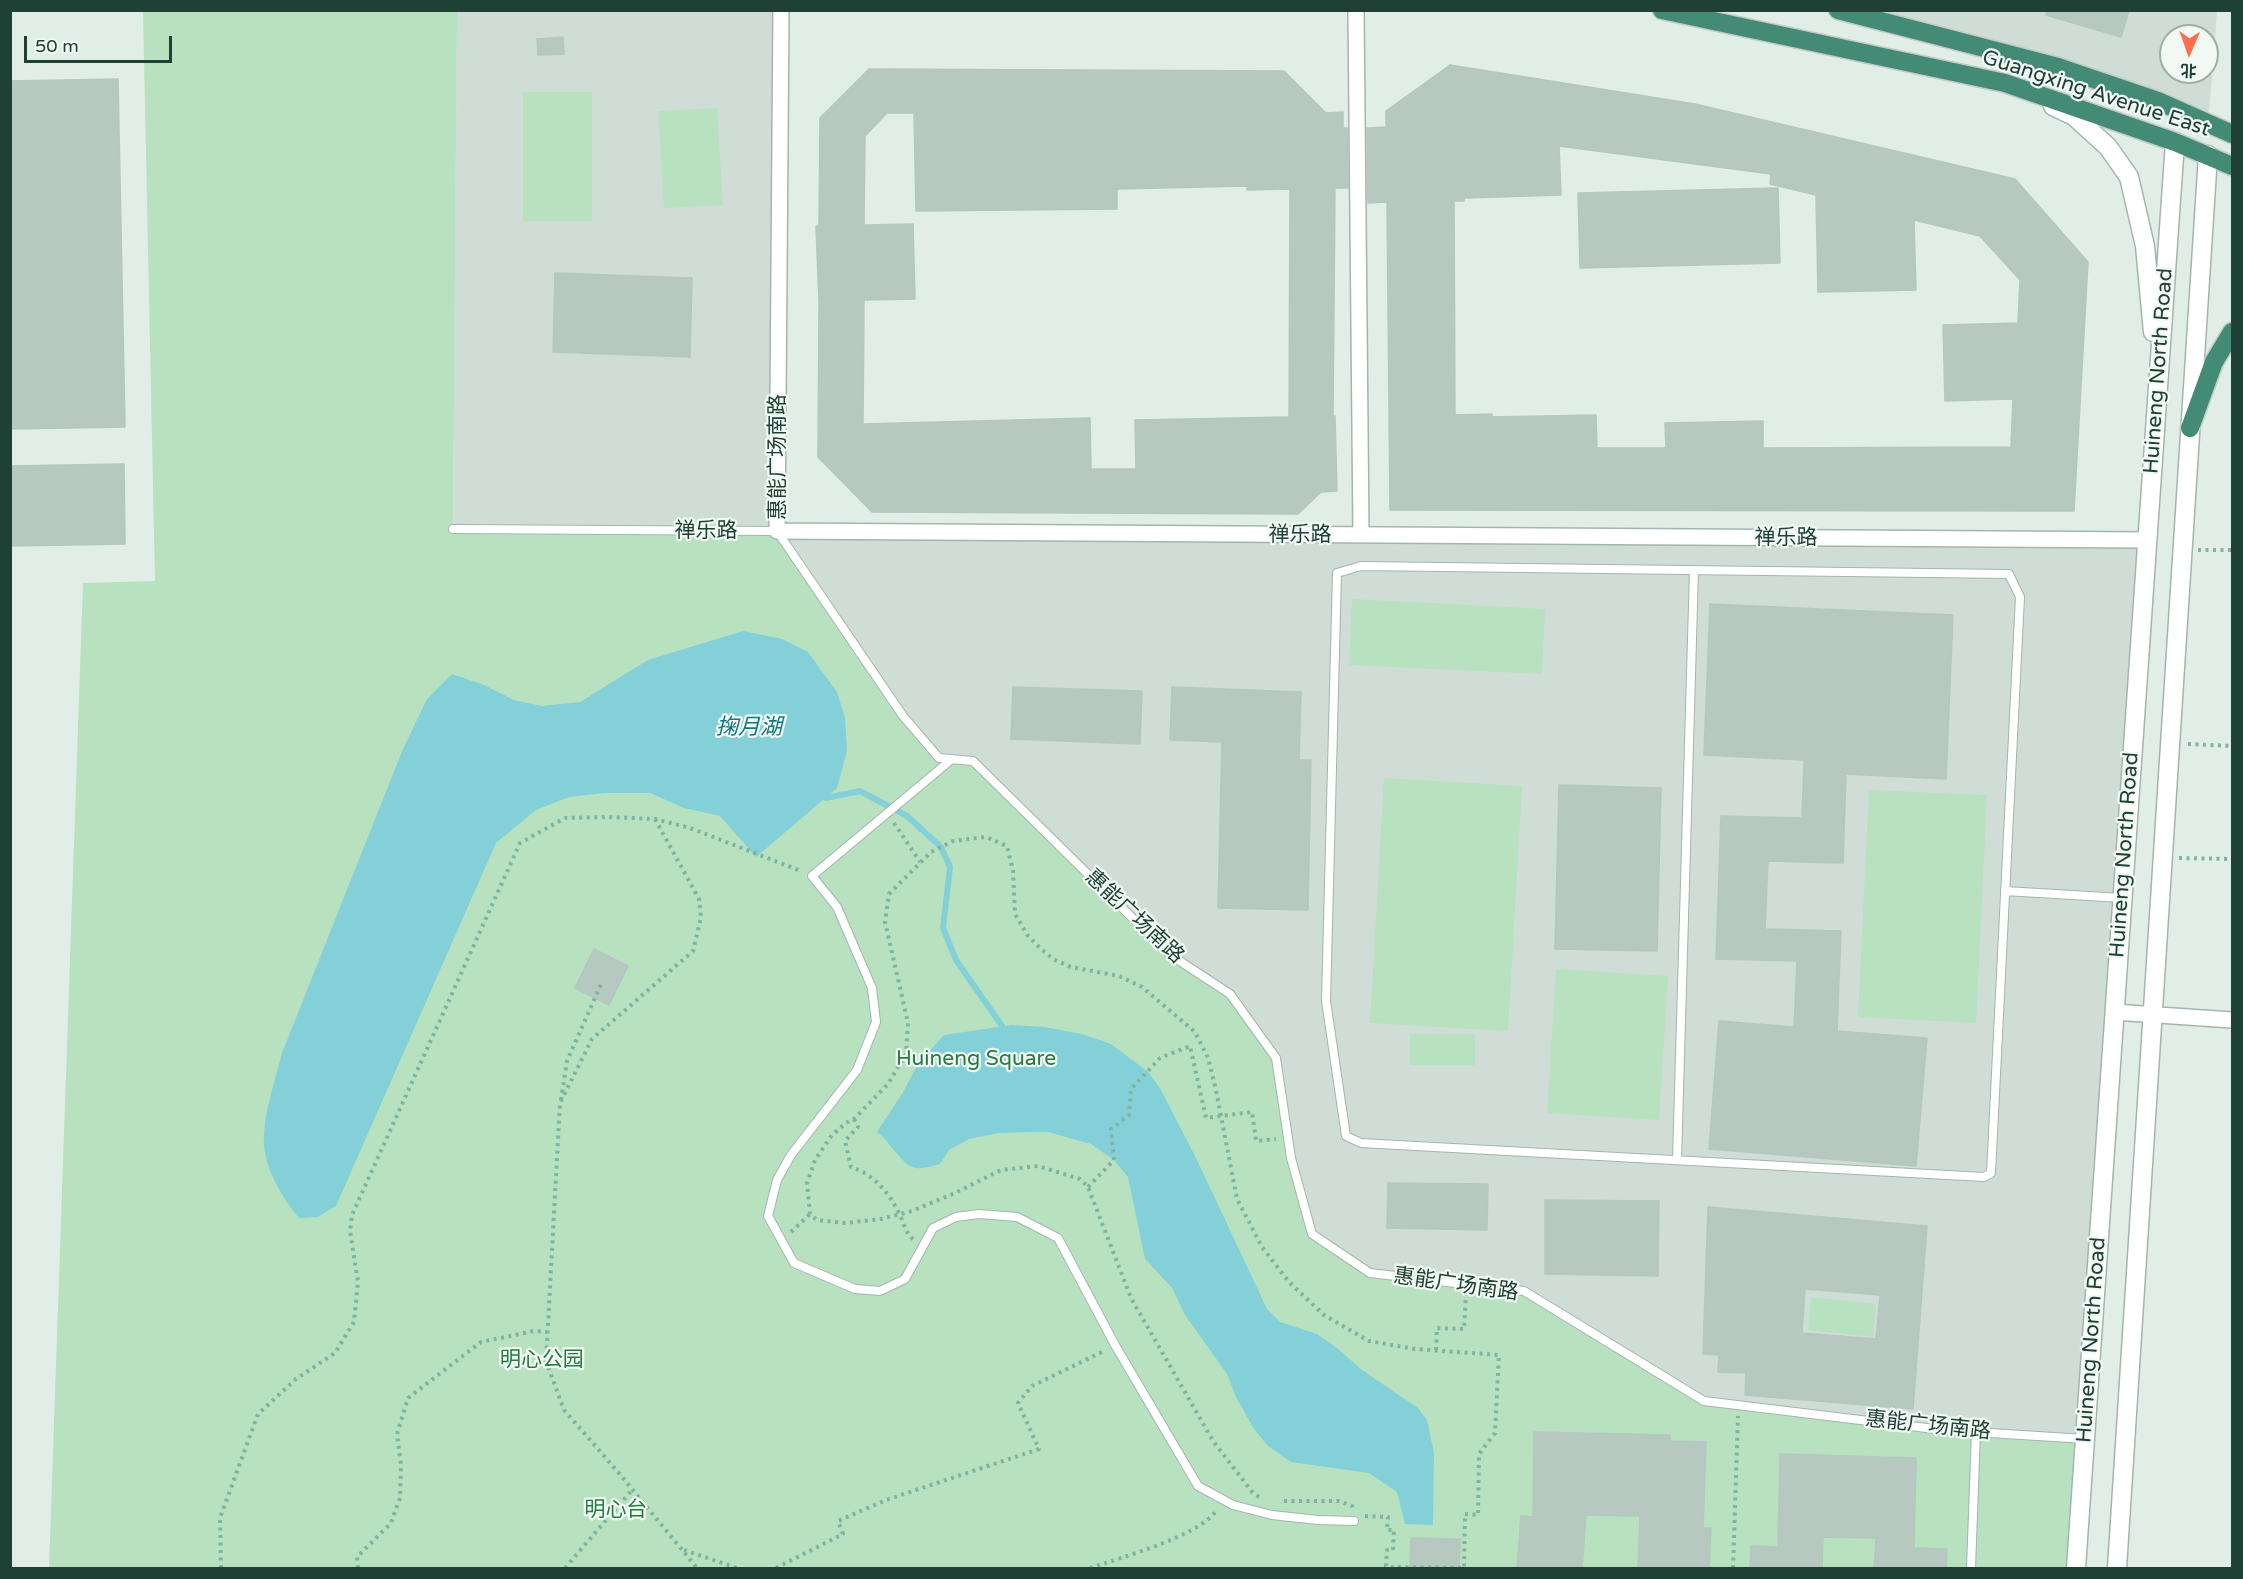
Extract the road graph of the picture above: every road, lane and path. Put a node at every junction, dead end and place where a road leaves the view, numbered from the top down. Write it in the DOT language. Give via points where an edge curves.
graph roads {
  1 [pos="781,10"];
  2 [pos="1356,10"];
  3 [pos="1662,10"];
  4 [pos="1838,10"];
  5 [pos="2005,83"];
  6 [pos="2232,134"];
  7 [pos="2175,142"];
  8 [pos="2208,155"];
  9 [pos="2232,166"];
  10 [pos="2232,332"];
  11 [pos="2157,399"];
  12 [pos="2190,428"];
  13 [pos="453,529"];
  14 [pos="777,531"];
  15 [pos="1361,535"];
  16 [pos="2147,540"];
  17 [pos="2183,549"];
  18 [pos="2232,550"];
  19 [pos="1694,570"];
  20 [pos="2170,743"];
  21 [pos="2232,746"];
  22 [pos="952,759"];
  23 [pos="887,812"];
  24 [pos="655,819"];
  25 [pos="2163,857"];
  26 [pos="2232,860"];
  27 [pos="920,862"];
  28 [pos="812,876"];
  29 [pos="2005,891"];
  30 [pos="2122,898"];
  31 [pos="602,982"];
  32 [pos="2114,1012"];
  33 [pos="2152,1014"];
  34 [pos="2232,1020"];
  35 [pos="560,1103"];
  36 [pos="1221,1116"];
  37 [pos="854,1119"];
  38 [pos="1288,1138"];
  39 [pos="1677,1160"];
  40 [pos="1088,1187"];
  41 [pos="810,1214"];
  42 [pos="900,1215"];
  43 [pos="782,1240"];
  44 [pos="923,1246"];
  45 [pos="1467,1285"];
  46 [pos="547,1332"];
  47 [pos="1115,1346"];
  48 [pos="1436,1350"];
  49 [pos="1739,1405"];
  50 [pos="1976,1432"];
  51 [pos="2086,1439"];
  52 [pos="632,1490"];
  53 [pos="1224,1500"];
  54 [pos="1265,1501"];
  55 [pos="1275,1501"];
  56 [pos="1354,1521"];
  57 [pos="682,1550"];
  58 [pos="1391,1568"];
  59 [pos="221,1569"];
  60 [pos="358,1569"];
  61 [pos="565,1569"];
  62 [pos="697,1569"];
  63 [pos="737,1569"];
  64 [pos="776,1569"];
  65 [pos="1090,1569"];
  66 [pos="1464,1569"];
  67 [pos="1733,1569"];
  68 [pos="1971,1569"];
  69 [pos="2076,1569"];
  70 [pos="2116,1569"];
  1 -- 14 [label="street, 惠能广场南路"];
  2 -- 15 [label="street"];
  3 -- 5 [label="highway, Guangxing Avenue East"];
  4 -- 6 [label="highway, Guangxing Avenue East" via="2058,67 2157,101"];
  5 -- 7 [label="highway, Guangxing Avenue East"];
  5 -- 11 [label="street" via="2074,116 2108,147 2128,177 2145,246"];
  7 -- 8 [label="highway, Guangxing Avenue East"];
  7 -- 11 [label="street, Huineng North Road"];
  8 -- 9 [label="highway, Guangxing Avenue East"];
  8 -- 12 [label="street, Huineng North Road"];
  10 -- 12 [label="highway" via="2214,362"];
  11 -- 16 [label="street, Huineng North Road"];
  12 -- 17 [label="street, Huineng North Road"];
  13 -- 14 [label="lane, 禅乐路"];
  14 -- 15 [label="street, 禅乐路"];
  14 -- 22 [label="lane, 惠能广场南路" via="903,716 939,758"];
  15 -- 16 [label="street, 禅乐路"];
  16 -- 30 [label="street, Huineng North Road"];
  17 -- 18 [label="path"];
  17 -- 20 [label="street, Huineng North Road"];
  19 -- 29 [label="lane" via="2009,574 2020,597"];
  19 -- 39 [label="lane"];
  19 -- 39 [label="lane" via="1360,566 1337,573 1326,1001 1346,1136 1361,1143"];
  20 -- 21 [label="path"];
  20 -- 25 [label="street, Huineng North Road"];
  22 -- 23 [label="lane"];
  22 -- 38 [label="lane, 惠能广场南路" via="973,761 1169,954 1230,994 1276,1058"];
  23 -- 27 [label="path"];
  23 -- 28 [label="lane"];
  24 -- 28 [label="path" via="690,828"];
  24 -- 35 [label="path" via="699,899 701,917 693,951 592,1039"];
  24 -- 59 [label="path" via="565,818 520,843 352,1215 350,1231 358,1282 354,1322 335,1353 296,1379 258,1414 220,1518"];
  25 -- 26 [label="path"];
  25 -- 33 [label="street, Huineng North Road"];
  27 -- 36 [label="path" via="953,840 986,837 1007,846 1013,871 1015,914 1028,936 1053,958 1071,967 1119,976 1142,987 1195,1032 1208,1058"];
  27 -- 37 [label="path" via="889,894 886,906 885,922 908,1023 906,1054 888,1084"];
  28 -- 43 [label="lane" via="837,907 873,988 876,1022 857,1070 791,1155 777,1180 768,1216"];
  29 -- 30 [label="lane"];
  29 -- 39 [label="lane" via="1992,1173 1984,1178"];
  30 -- 32 [label="street, Huineng North Road"];
  31 -- 35 [label="path" via="567,1061"];
  32 -- 33 [label="street"];
  32 -- 51 [label="street, Huineng North Road"];
  33 -- 34 [label="street"];
  33 -- 70 [label="street, Huineng North Road"];
  35 -- 46 [label="path"];
  36 -- 38 [label="path" via="1252,1112 1256,1142"];
  36 -- 40 [label="path" via="1206,1118 1190,1046 1160,1058 1131,1089 1129,1115 1111,1130 1114,1160"];
  36 -- 48 [label="path" via="1236,1198 1262,1247 1289,1282 1324,1315 1369,1341"];
  37 -- 41 [label="path" via="832,1135 808,1173"];
  37 -- 42 [label="path" via="858,1127 845,1141 851,1167 881,1184"];
  38 -- 45 [label="lane, 惠能广场南路" via="1312,1234 1370,1273"];
  40 -- 42 [label="path" via="1080,1179 1038,1166 1001,1170"];
  40 -- 54 [label="path" via="1137,1308 1213,1441 1253,1493"];
  41 -- 42 [label="path" via="817,1220 845,1224"];
  41 -- 43 [label="path"];
  42 -- 44 [label="path" via="909,1236"];
  43 -- 44 [label="lane" via="794,1263 855,1288 880,1291 905,1279"];
  44 -- 47 [label="lane" via="933,1228 956,1217 1017,1217 1058,1239"];
  45 -- 48 [label="path" via="1464,1329 1437,1328"];
  45 -- 49 [label="lane, 惠能广场南路" via="1524,1292 1704,1401"];
  46 -- 52 [label="path" via="546,1361 564,1410"];
  46 -- 60 [label="path" via="481,1342 408,1398 397,1434 400,1498 391,1523 357,1557"];
  47 -- 53 [label="lane" via="1198,1486"];
  47 -- 64 [label="path" via="1032,1386 1018,1403 1039,1449 886,1500 838,1521 843,1534"];
  48 -- 66 [label="path" via="1499,1355 1495,1433 1479,1454 1478,1515 1465,1514"];
  49 -- 50 [label="lane, 惠能广场南路"];
  49 -- 67 [label="path"];
  50 -- 51 [label="lane, 惠能广场南路"];
  50 -- 68 [label="lane"];
  51 -- 69 [label="street, Huineng North Road"];
  52 -- 57 [label="path"];
  52 -- 61 [label="path"];
  53 -- 56 [label="lane" via="1272,1515"];
  53 -- 65 [label="path" via="1212,1517 1175,1539"];
  55 -- 58 [label="path" via="1339,1501 1352,1506 1355,1516 1388,1517 1387,1530 1394,1530 1393,1551 1386,1550 1386,1566"];
  57 -- 62 [label="path"];
  57 -- 63 [label="path"];
  58 -- 66 [label="path"];
}
